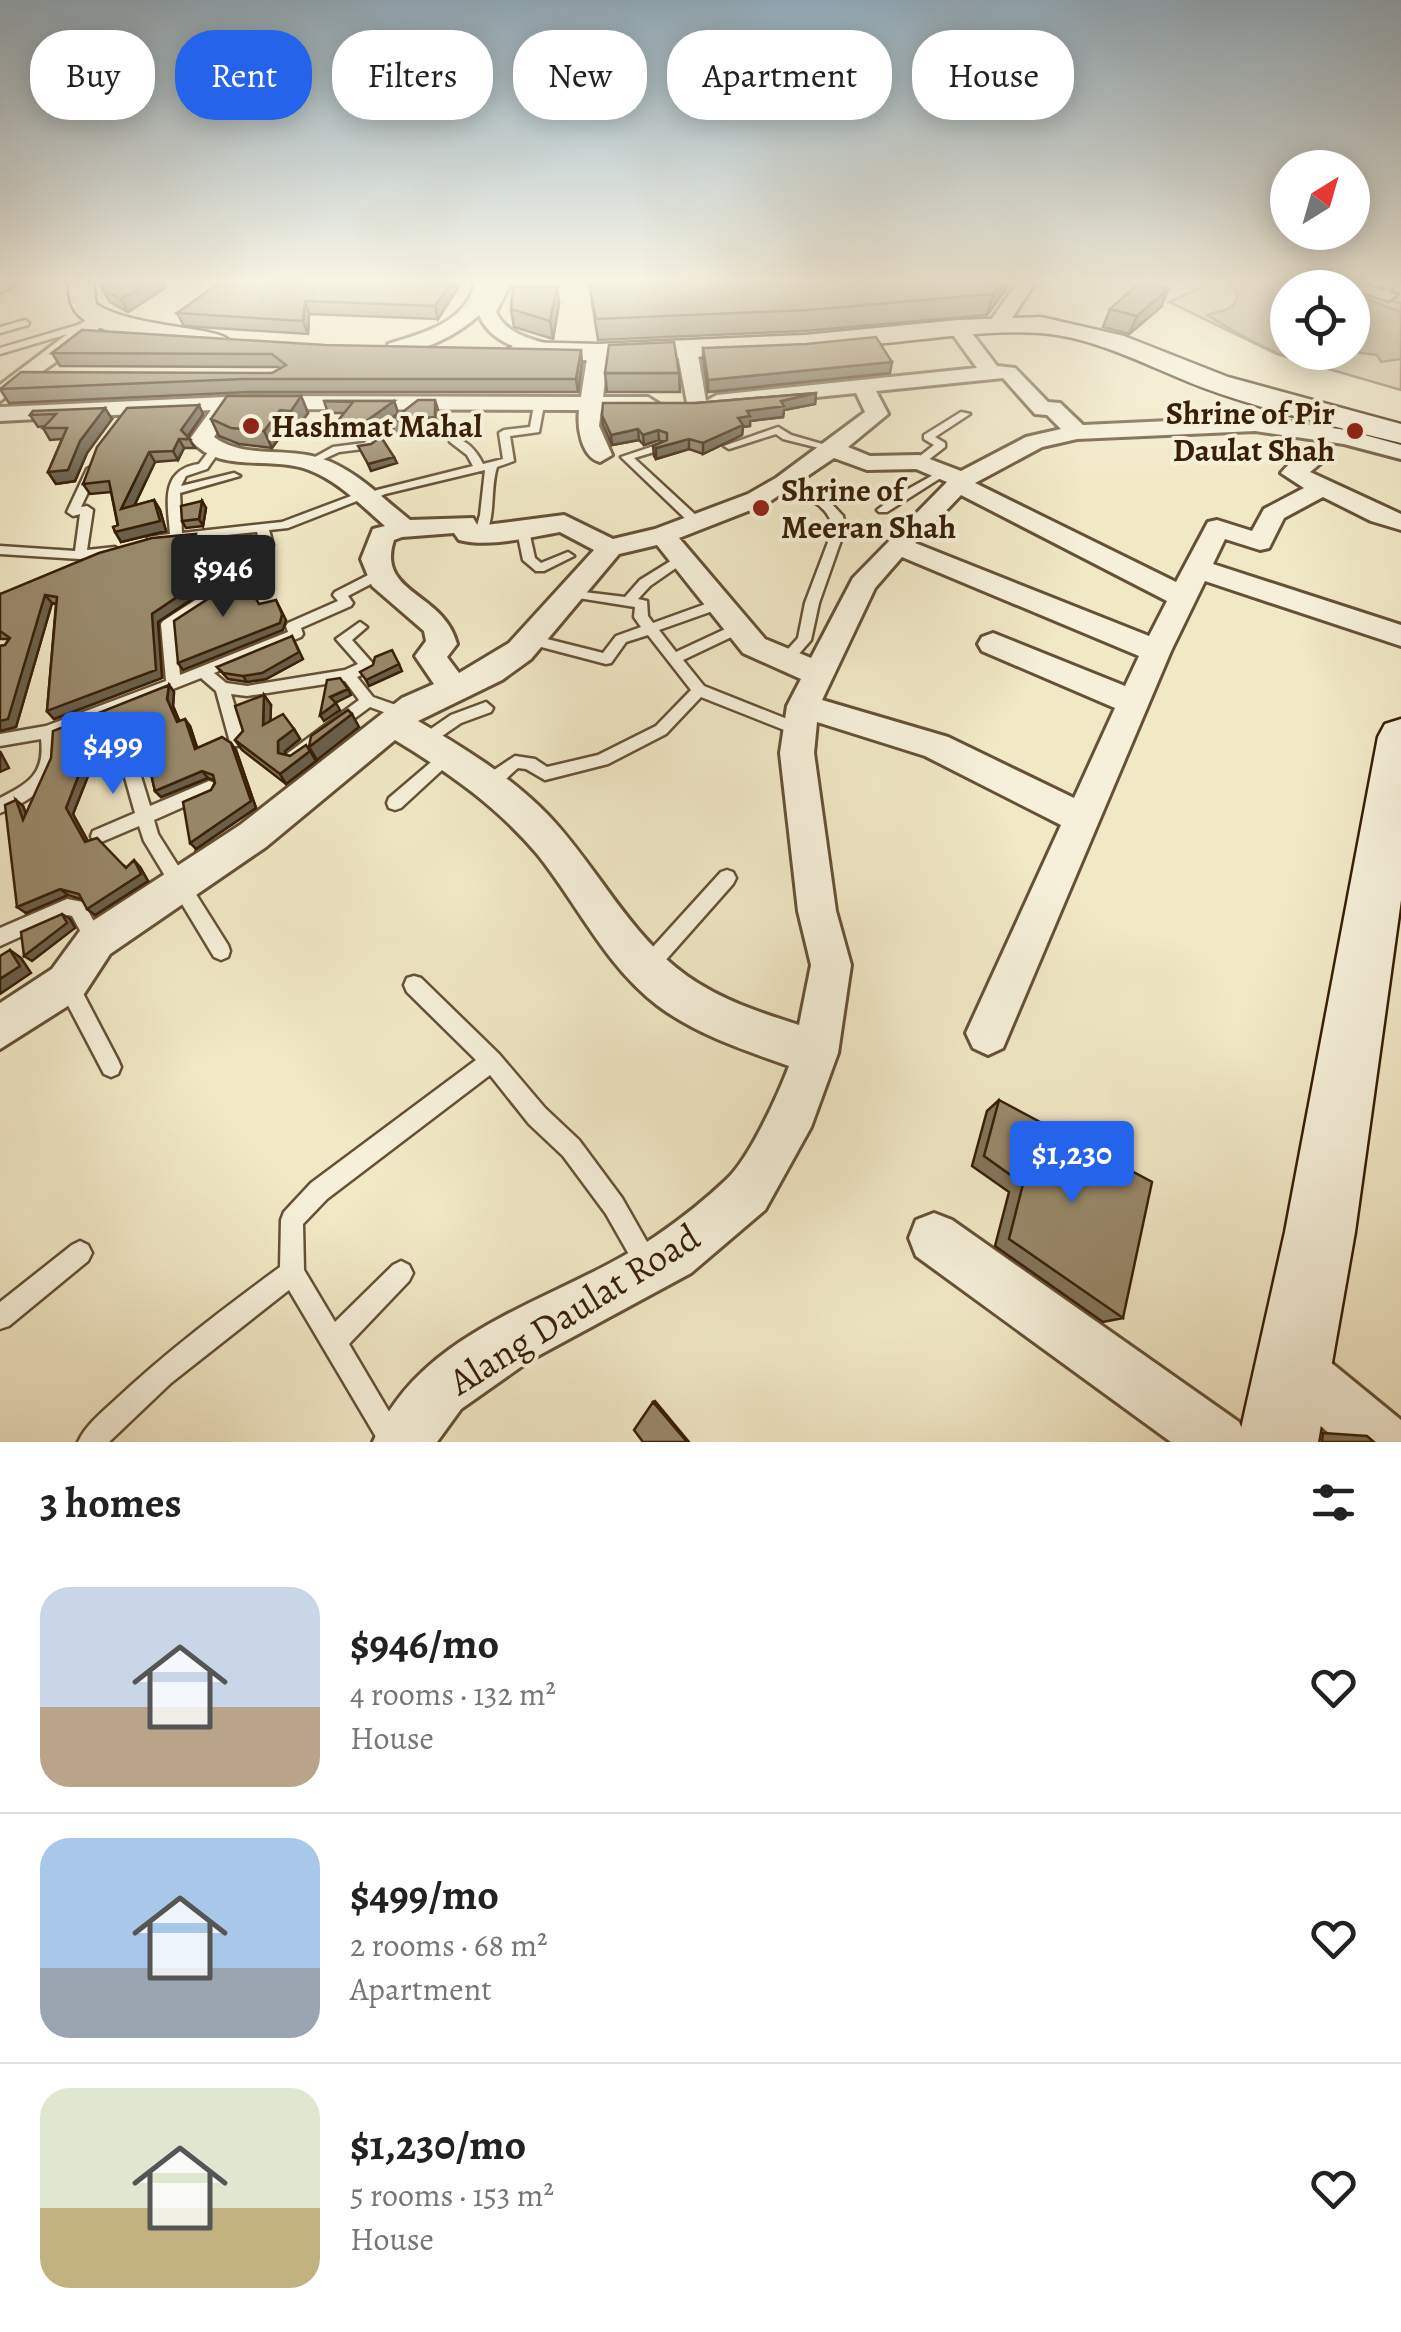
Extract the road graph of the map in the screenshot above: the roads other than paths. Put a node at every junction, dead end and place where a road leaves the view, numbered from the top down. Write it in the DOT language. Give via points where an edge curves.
graph roads {
  1 [pos="56,350"];
  2 [pos="215,350"];
  3 [pos="541,350"];
  4 [pos="649,350"];
  5 [pos="687,350"];
  6 [pos="974,350"];
  7 [pos="1135,350"];
  8 [pos="552,351"];
  9 [pos="598,352"];
  10 [pos="196,364"];
  11 [pos="1177,364"];
  12 [pos="991,373"];
  13 [pos="22,376"];
  14 [pos="58,376"];
  15 [pos="278,377"];
  16 [pos="1218,383"];
  17 [pos="864,388"];
  18 [pos="0,395"];
  19 [pos="257,402"];
  20 [pos="227,403"];
  21 [pos="696,403"];
  22 [pos="420,404"];
  23 [pos="539,405"];
  24 [pos="593,405"];
  25 [pos="0,414"];
  26 [pos="965,414"];
  27 [pos="1401,423"];
  28 [pos="1255,424"];
  29 [pos="1077,432"];
  30 [pos="1401,434"];
  31 [pos="454,440"];
  32 [pos="660,446"];
  33 [pos="728,446"];
  34 [pos="832,448"];
  35 [pos="216,449"];
  36 [pos="1401,452"];
  37 [pos="1321,453"];
  38 [pos="96,455"];
  39 [pos="600,455"];
  40 [pos="311,462"];
  41 [pos="919,462"];
  42 [pos="493,464"];
  43 [pos="479,468"];
  44 [pos="234,476"];
  45 [pos="955,478"];
  46 [pos="785,483"];
  47 [pos="1322,488"];
  48 [pos="175,491"];
  49 [pos="365,497"];
  50 [pos="696,522"];
  51 [pos="1401,522"];
  52 [pos="402,527"];
  53 [pos="890,527"];
  54 [pos="262,528"];
  55 [pos="523,531"];
  56 [pos="481,533"];
  57 [pos="176,536"];
  58 [pos="663,536"];
  59 [pos="141,543"];
  60 [pos="126,548"];
  61 [pos="610,548"];
  62 [pos="0,550"];
  63 [pos="80,555"];
  64 [pos="102,555"];
  65 [pos="568,556"];
  66 [pos="682,558"];
  67 [pos="63,573"];
  68 [pos="380,574"];
  69 [pos="1188,582"];
  70 [pos="572,593"];
  71 [pos="630,600"];
  72 [pos="720,604"];
  73 [pos="360,627"];
  74 [pos="739,628"];
  75 [pos="649,629"];
  76 [pos="1401,636"];
  77 [pos="531,640"];
  78 [pos="993,644"];
  79 [pos="1156,651"];
  80 [pos="676,658"];
  81 [pos="203,672"];
  82 [pos="348,675"];
  83 [pos="174,682"];
  84 [pos="222,688"];
  85 [pos="699,690"];
  86 [pos="801,692"];
  87 [pos="470,700"];
  88 [pos="1133,703"];
  89 [pos="408,727"];
  90 [pos="48,732"];
  91 [pos="1401,738"];
  92 [pos="0,740"];
  93 [pos="238,742"];
  94 [pos="294,757"];
  95 [pos="128,760"];
  96 [pos="488,782"];
  97 [pos="209,788"];
  98 [pos="395,803"];
  99 [pos="0,806"];
  100 [pos="145,813"];
  101 [pos="1082,819"];
  102 [pos="99,836"];
  103 [pos="726,878"];
  104 [pos="181,884"];
  105 [pos="0,938"];
  106 [pos="96,941"];
  107 [pos="221,951"];
  108 [pos="647,968"];
  109 [pos="68,984"];
  110 [pos="414,985"];
  111 [pos="0,1028"];
  112 [pos="988,1033"];
  113 [pos="816,1053"];
  114 [pos="492,1061"];
  115 [pos="110,1067"];
  116 [pos="934,1238"];
  117 [pos="80,1254"];
  118 [pos="649,1267"];
  119 [pos="292,1273"];
  120 [pos="401,1273"];
  121 [pos="0,1317"];
  122 [pos="333,1342"];
  123 [pos="1293,1366"];
  124 [pos="91,1442"];
  125 [pos="394,1442"];
  126 [pos="402,1442"];
  127 [pos="1219,1442"];
  128 [pos="1278,1442"];
  129 [pos="1383,1442"];
  1 -- 13 [label="street"];
  2 -- 10 [label="street"];
  3 -- 8 [label="main road"];
  4 -- 9 [label="main road"];
  5 -- 21 [label="street"];
  6 -- 12 [label="street"];
  7 -- 11 [label="main road"];
  8 -- 9 [label="main road"];
  9 -- 24 [label="street"];
  11 -- 16 [label="main road"];
  11 -- 27 [label="main road"];
  12 -- 17 [label="street"];
  12 -- 29 [label="street" via="1008,372"];
  13 -- 14 [label="street"];
  13 -- 18 [label="street"];
  15 -- 19 [label="street"];
  16 -- 28 [label="street" via="1246,405"];
  16 -- 30 [label="main road"];
  17 -- 21 [label="street"];
  17 -- 34 [label="street" via="877,414"];
  19 -- 20 [label="street"];
  19 -- 22 [label="street"];
  20 -- 25 [label="street" via="125,415"];
  20 -- 35 [label="street" via="201,439"];
  21 -- 24 [label="street"];
  22 -- 23 [label="street"];
  22 -- 40 [label="lane" via="367,446 337,449"];
  23 -- 24 [label="street"];
  23 -- 42 [label="lane" via="535,430 504,433 509,461"];
  24 -- 39 [label="street" via="588,426"];
  26 -- 41 [label="lane" via="928,437 941,445"];
  28 -- 29 [label="street"];
  28 -- 36 [label="street"];
  29 -- 45 [label="street" via="1034,442"];
  31 -- 43 [label="lane"];
  32 -- 50 [label="lane" via="626,457"];
  33 -- 34 [label="lane" via="778,430"];
  34 -- 41 [label="street" via="867,463"];
  34 -- 46 [label="street"];
  35 -- 40 [label="street"];
  35 -- 48 [label="lane" via="203,467 179,473"];
  37 -- 47 [label="street" via="1293,474"];
  38 -- 63 [label="lane" via="74,512 87,510"];
  40 -- 49 [label="street"];
  41 -- 45 [label="street"];
  42 -- 43 [label="lane"];
  42 -- 56 [label="lane" via="485,480 489,511"];
  43 -- 49 [label="lane"];
  44 -- 48 [label="lane"];
  45 -- 53 [label="street"];
  45 -- 69 [label="street"];
  46 -- 50 [label="street"];
  46 -- 86 [label="lane" via="826,504 839,529 812,604"];
  47 -- 51 [label="street"];
  47 -- 69 [label="street" via="1273,514 1260,542 1217,528"];
  48 -- 57 [label="lane"];
  49 -- 52 [label="street"];
  49 -- 54 [label="lane"];
  50 -- 58 [label="street"];
  52 -- 56 [label="street" via="464,524 468,534"];
  52 -- 68 [label="street" via="382,535 374,559"];
  53 -- 79 [label="street"];
  53 -- 86 [label="street"];
  54 -- 57 [label="lane"];
  54 -- 83 [label="lane" via="268,545 246,573 168,624"];
  55 -- 56 [label="street"];
  55 -- 61 [label="street" via="564,523"];
  55 -- 65 [label="lane" via="529,560 540,568"];
  57 -- 59 [label="lane"];
  58 -- 61 [label="street"];
  58 -- 66 [label="street"];
  60 -- 64 [label="lane"];
  61 -- 70 [label="street"];
  62 -- 63 [label="lane"];
  63 -- 64 [label="lane"];
  64 -- 67 [label="lane"];
  66 -- 71 [label="lane"];
  66 -- 72 [label="street"];
  68 -- 81 [label="lane" via="340,595 346,603 293,626 296,634"];
  68 -- 87 [label="street" via="438,627 442,644 430,656"];
  69 -- 76 [label="street"];
  69 -- 79 [label="street"];
  70 -- 71 [label="lane"];
  70 -- 77 [label="street"];
  71 -- 75 [label="lane" via="642,604 640,617"];
  72 -- 74 [label="street"];
  72 -- 75 [label="lane"];
  73 -- 82 [label="lane" via="344,639 368,666"];
  74 -- 80 [label="lane"];
  74 -- 86 [label="street"];
  75 -- 77 [label="lane" via="621,639 606,659"];
  75 -- 80 [label="lane"];
  77 -- 87 [label="street"];
  78 -- 88 [label="street"];
  79 -- 88 [label="street"];
  80 -- 85 [label="lane"];
  81 -- 83 [label="lane"];
  81 -- 84 [label="lane"];
  82 -- 84 [label="lane"];
  82 -- 89 [label="lane"];
  83 -- 90 [label="lane"];
  84 -- 93 [label="lane"];
  85 -- 86 [label="lane"];
  85 -- 96 [label="lane" via="662,730 602,760 545,774 515,762"];
  86 -- 101 [label="street" via="936,746"];
  86 -- 113 [label="street, Alang Daulat Road" via="817,911 831,965"];
  87 -- 89 [label="street"];
  88 -- 101 [label="street"];
  89 -- 94 [label="lane"];
  89 -- 96 [label="street"];
  89 -- 98 [label="lane"];
  89 -- 104 [label="street"];
  90 -- 92 [label="lane"];
  90 -- 99 [label="lane" via="53,758 37,787"];
  91 -- 123 [label="main road"];
  95 -- 100 [label="lane"];
  96 -- 108 [label="street" via="537,827"];
  97 -- 100 [label="lane"];
  100 -- 102 [label="lane"];
  100 -- 104 [label="lane" via="150,836"];
  101 -- 112 [label="street"];
  103 -- 108 [label="lane"];
  104 -- 106 [label="street"];
  104 -- 107 [label="lane"];
  105 -- 106 [label="lane" via="68,907 77,908"];
  106 -- 109 [label="street"];
  108 -- 113 [label="street" via="672,992"];
  109 -- 111 [label="street"];
  109 -- 115 [label="lane"];
  110 -- 114 [label="lane"];
  113 -- 118 [label="street, Alang Daulat Road" via="796,1111 748,1194"];
  114 -- 118 [label="lane" via="572,1148"];
  114 -- 119 [label="lane" via="320,1191 292,1220"];
  116 -- 127 [label="street"];
  117 -- 121 [label="lane"];
  118 -- 126 [label="street, Alang Daulat Road" via="514,1340 442,1389"];
  119 -- 122 [label="lane"];
  119 -- 124 [label="lane" via="198,1343"];
  120 -- 122 [label="lane"];
  122 -- 125 [label="lane"];
  123 -- 128 [label="main road"];
  123 -- 129 [label="street"];
}
